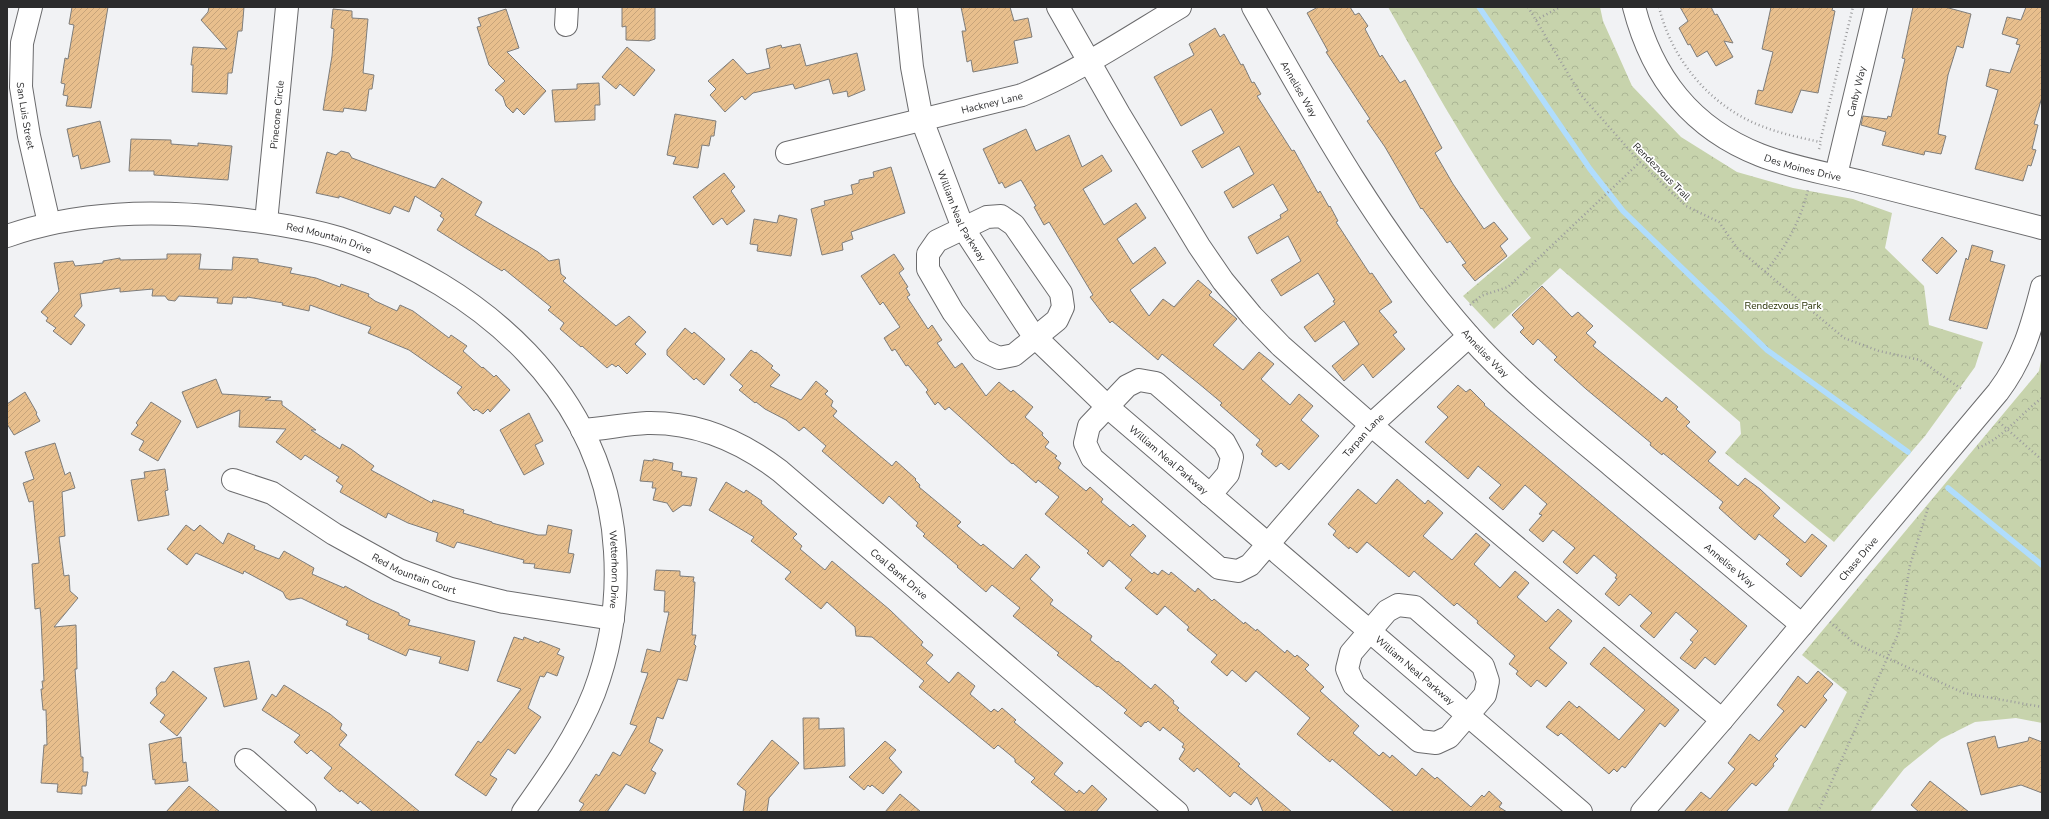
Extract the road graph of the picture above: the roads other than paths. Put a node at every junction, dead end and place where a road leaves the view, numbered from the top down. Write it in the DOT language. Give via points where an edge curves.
graph roads {
  1 [pos="32,7"];
  2 [pos="287,7"];
  3 [pos="906,7"];
  4 [pos="1058,7"];
  5 [pos="1180,7"];
  6 [pos="1253,7"];
  7 [pos="1634,7"];
  8 [pos="1876,7"];
  9 [pos="1088,62"];
  10 [pos="922,120"];
  11 [pos="787,153"];
  12 [pos="1836,175"];
  13 [pos="266,222"];
  14 [pos="49,223"];
  15 [pos="963,228"];
  16 [pos="2042,228"];
  17 [pos="7,236"];
  18 [pos="2042,287"];
  19 [pos="1469,336"];
  20 [pos="1035,338"];
  21 [pos="1108,406"];
  22 [pos="1371,425"];
  23 [pos="582,430"];
  24 [pos="233,480"];
  25 [pos="1210,496"];
  26 [pos="1267,544"];
  27 [pos="613,618"];
  28 [pos="1802,625"];
  29 [pos="1369,632"];
  30 [pos="1467,716"];
  31 [pos="1722,720"];
  32 [pos="246,760"];
  33 [pos="305,812"];
  34 [pos="524,812"];
  35 [pos="1177,812"];
  36 [pos="1581,812"];
  37 [pos="1642,812"];
  1 -- 14 [label="street, San Luis Street" via="22,43 21,87 29,136"];
  2 -- 13 [label="street, Pinecone Circle"];
  3 -- 10 [label="street, William Neal Parkway" via="912,68"];
  4 -- 9 [label="street"];
  5 -- 9 [label="street, Hackney Lane"];
  6 -- 19 [label="street, Annelise Way" via="1365,199 1413,268"];
  7 -- 12 [label="street, Des Moines Drive" via="1642,37 1664,80 1684,105 1707,125 1733,142 1761,155"];
  8 -- 12 [label="street, Canby Way"];
  9 -- 10 [label="street, Hackney Lane" via="1052,83 1022,95"];
  9 -- 22 [label="street" via="1195,240 1223,281 1281,346"];
  10 -- 11 [label="street, Hackney Lane"];
  10 -- 15 [label="street, William Neal Parkway"];
  12 -- 16 [label="street, Des Moines Drive"];
  13 -- 14 [label="street, Red Mountain Drive" via="163,214 120,214"];
  13 -- 23 [label="street, Red Mountain Drive" via="294,226 338,238 392,258 443,285 516,340 564,398"];
  14 -- 17 [label="street, Red Mountain Drive"];
  15 -- 20 [label="street, William Neal Parkway"];
  15 -- 20 [label="street" via="987,217 1001,216 1014,225 1061,293 1063,307 1057,320"];
  15 -- 20 [label="street" via="937,241 928,254 928,270 953,312 982,350 999,358 1014,355"];
  18 -- 28 [label="street, Chase Drive" via="2031,331 2022,354 2006,381 1952,447 1922,497"];
  19 -- 22 [label="street, Tarpan Lane"];
  19 -- 28 [label="street, Annelise Way" via="1563,425"];
  20 -- 21 [label="street, William Neal Parkway"];
  21 -- 25 [label="street, William Neal Parkway"];
  21 -- 25 [label="street, Tarpan Lane" via="1127,386 1139,380 1156,383 1213,432 1224,442 1232,457 1228,474"];
  21 -- 26 [label="street, Tarpan Lane" via="1089,426 1085,442 1092,458 1219,568 1238,571 1250,565"];
  22 -- 26 [label="street, Tarpan Lane"];
  22 -- 31 [label="street"];
  23 -- 27 [label="street, Wetterhorn Drive" via="597,464 609,503 614,531 616,569"];
  23 -- 35 [label="street, Coal Bank Drive" via="646,423 677,425 728,438 758,454"];
  24 -- 27 [label="street, Red Mountain Court" via="272,493 334,534 399,570 451,589 504,602"];
  25 -- 26 [label="street, William Neal Parkway"];
  26 -- 29 [label="street, William Neal Parkway"];
  27 -- 34 [label="street, Wetterhorn Drive" via="595,692 580,725"];
  28 -- 31 [label="street, Chase Drive"];
  29 -- 30 [label="street, William Neal Parkway"];
  29 -- 30 [label="street" via="1387,611 1398,605 1415,607 1483,666 1488,681 1485,694"];
  29 -- 30 [label="street" via="1351,652 1347,669 1354,685 1419,741 1436,743 1449,737"];
  30 -- 36 [label="street, William Neal Parkway"];
  31 -- 37 [label="street, Chase Drive"];
  32 -- 33 [label="street"];
}
